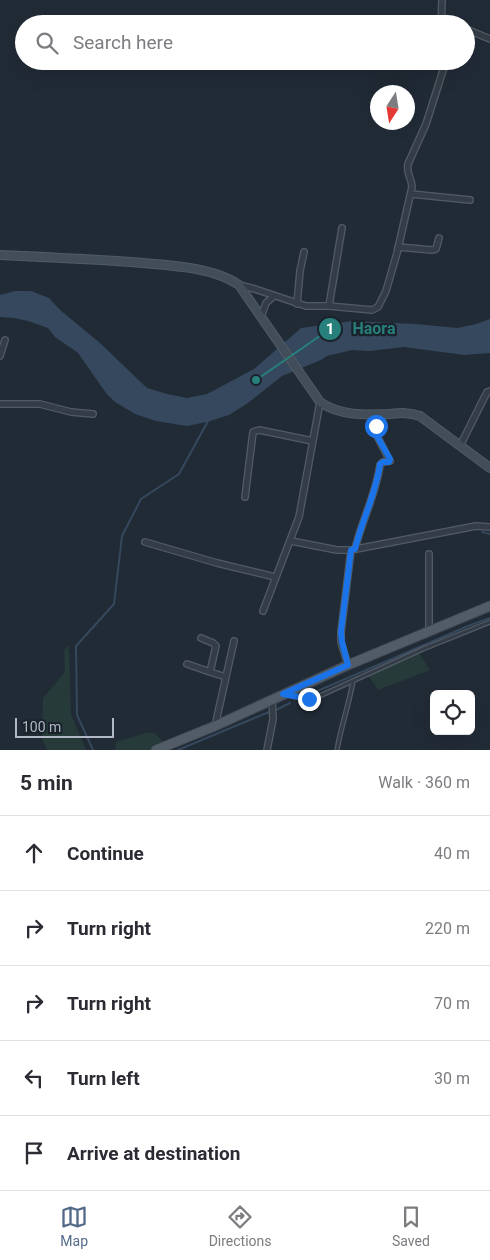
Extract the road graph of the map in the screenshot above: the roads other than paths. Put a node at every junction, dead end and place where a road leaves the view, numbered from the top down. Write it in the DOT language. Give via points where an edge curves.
graph roads {
  1 [pos="442,0"];
  2 [pos="441,15"];
  3 [pos="475,33"];
  4 [pos="490,39"];
  5 [pos="443,70"];
  6 [pos="411,194"];
  7 [pos="470,200"];
  8 [pos="342,228"];
  9 [pos="439,238"];
  10 [pos="398,247"];
  11 [pos="304,252"];
  12 [pos="0,255"];
  13 [pos="239,286"];
  14 [pos="274,296"];
  15 [pos="298,304"];
  16 [pos="329,306"];
  17 [pos="263,320"];
  18 [pos="4,340"];
  19 [pos="0,356"];
  20 [pos="490,391"];
  21 [pos="320,402"];
  22 [pos="0,404"];
  23 [pos="93,414"];
  24 [pos="376,414"];
  25 [pos="313,441"];
  26 [pos="460,446"];
  27 [pos="490,468"];
  28 [pos="245,497"];
  29 [pos="490,528"];
  30 [pos="291,541"];
  31 [pos="145,542"];
  32 [pos="353,549"];
  33 [pos="429,554"];
  34 [pos="275,577"];
  35 [pos="490,606"];
  36 [pos="263,611"];
  37 [pos="490,622"];
  38 [pos="429,632"];
  39 [pos="202,638"];
  40 [pos="234,641"];
  41 [pos="187,664"];
  42 [pos="348,665"];
  43 [pos="210,672"];
  44 [pos="226,677"];
  45 [pos="352,681"];
  46 [pos="283,694"];
  47 [pos="272,700"];
  48 [pos="215,726"];
  49 [pos="156,750"];
  50 [pos="267,750"];
  51 [pos="337,750"];
  1 -- 2 [label="street"];
  3 -- 4 [label="street"];
  5 -- 6 [label="street" via="426,124 408,164"];
  6 -- 7 [label="street"];
  6 -- 10 [label="street"];
  8 -- 16 [label="street"];
  9 -- 10 [label="street" via="436,249 432,250"];
  10 -- 16 [label="street" via="378,308"];
  11 -- 15 [label="street"];
  12 -- 13 [label="street" via="177,267 224,277"];
  13 -- 14 [label="street"];
  13 -- 17 [label="street"];
  14 -- 15 [label="street"];
  14 -- 17 [label="street" via="266,303"];
  15 -- 16 [label="street"];
  17 -- 21 [label="street"];
  18 -- 19 [label="street"];
  20 -- 26 [label="street"];
  21 -- 24 [label="street" via="346,413"];
  21 -- 25 [label="street"];
  22 -- 23 [label="street" via="40,404"];
  24 -- 26 [label="street" via="420,416"];
  24 -- 32 [label="street" via="377,436 390,461 380,464 379,476"];
  25 -- 28 [label="street" via="259,430 253,432"];
  25 -- 30 [label="street" via="299,517"];
  26 -- 27 [label="street"];
  29 -- 32 [label="street" via="476,526"];
  30 -- 32 [label="street" via="337,550"];
  30 -- 34 [label="street"];
  31 -- 34 [label="street"];
  32 -- 42 [label="street" via="341,632"];
  33 -- 38 [label="street"];
  34 -- 36 [label="street"];
  35 -- 38 [label="main road"];
  37 -- 45 [label="lane"];
  38 -- 42 [label="main road"];
  39 -- 43 [label="street" via="216,646"];
  40 -- 44 [label="street"];
  41 -- 43 [label="street"];
  42 -- 46 [label="main road"];
  43 -- 44 [label="street"];
  44 -- 48 [label="street"];
  45 -- 46 [label="lane" via="313,698"];
  45 -- 51 [label="lane"];
  46 -- 47 [label="main road"];
  47 -- 48 [label="main road"];
  47 -- 50 [label="street" via="273,719"];
  48 -- 49 [label="main road"];
}
